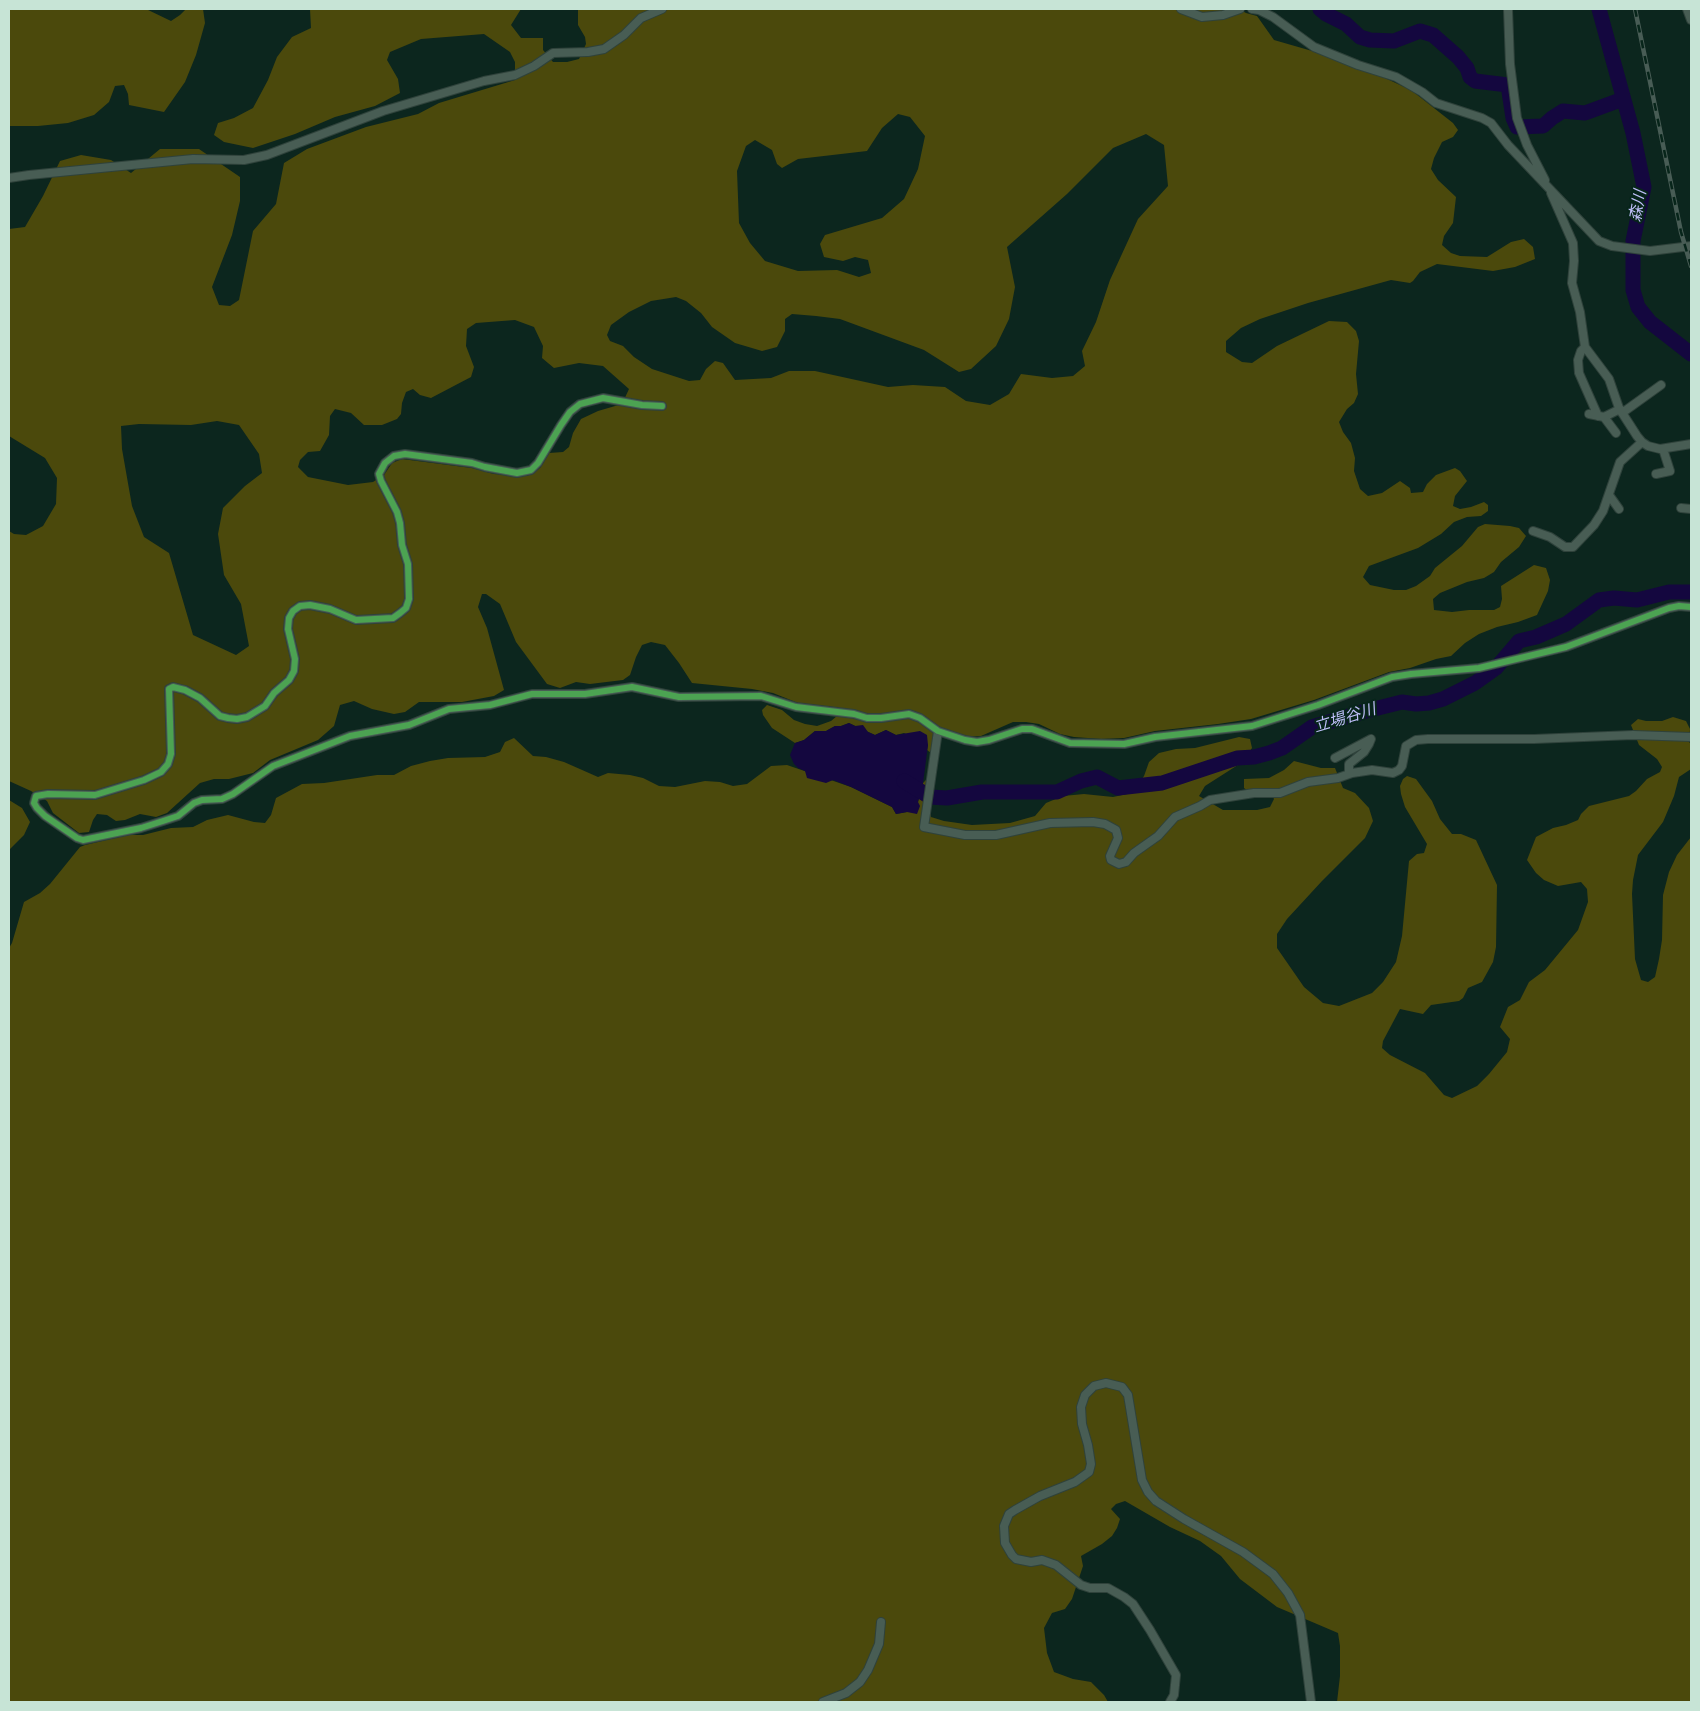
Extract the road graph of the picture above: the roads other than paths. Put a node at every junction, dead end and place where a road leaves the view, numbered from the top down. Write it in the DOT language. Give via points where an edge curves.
graph roads {
  1 [pos="662,9"];
  2 [pos="1181,9"];
  3 [pos="1240,9"];
  4 [pos="1252,9"];
  5 [pos="1508,9"];
  6 [pos="1687,9"];
  7 [pos="1691,20"];
  8 [pos="9,178"];
  9 [pos="1548,188"];
  10 [pos="1691,246"];
  11 [pos="1585,347"];
  12 [pos="1662,385"];
  13 [pos="662,406"];
  14 [pos="1621,411"];
  15 [pos="1589,414"];
  16 [pos="1601,417"];
  17 [pos="1616,433"];
  18 [pos="1642,442"];
  19 [pos="1691,444"];
  20 [pos="1663,449"];
  21 [pos="1656,474"];
  22 [pos="1609,495"];
  23 [pos="1681,508"];
  24 [pos="1691,509"];
  25 [pos="1619,510"];
  26 [pos="1533,531"];
  27 [pos="1691,607"];
  28 [pos="938,731"];
  29 [pos="1691,737"];
  30 [pos="1335,758"];
  31 [pos="1352,773"];
  32 [pos="882,1622"];
  33 [pos="823,1702"];
  34 [pos="1170,1702"];
  35 [pos="1311,1702"];
  1 -- 8 [label="street" via="641,18 604,49 553,53 515,75 383,111 244,160 193,159"];
  2 -- 3 [label="street" via="1202,17"];
  4 -- 9 [label="street" via="1273,17 1314,47 1396,77 1436,103 1491,123"];
  5 -- 9 [label="street" via="1510,64 1517,118"];
  6 -- 7 [label="street"];
  9 -- 10 [label="street" via="1599,241 1640,250"];
  9 -- 11 [label="street" via="1572,243 1572,283"];
  11 -- 14 [label="street" via="1609,379"];
  11 -- 16 [label="street" via="1578,360 1579,374"];
  12 -- 14 [label="street"];
  13 -- 28 [label="street" via="603,398 580,404 570,412 538,463 517,474 472,463 405,454 394,456 385,462 379,474 400,523 408,564 409,599 406,608 393,618 356,620 321,607 300,606 289,618 288,629 296,659 294,671 265,706 248,717 228,718 220,716 186,690 169,688 171,754 161,772 95,795 36,796 34,803 37,808 83,840 141,828 178,816 202,800 222,799 273,766 350,736 409,725 449,709 490,705 532,694 585,694 632,687 679,696 760,696 796,708 867,718 910,714"];
  14 -- 16 [label="street"];
  14 -- 18 [label="street"];
  15 -- 16 [label="street"];
  16 -- 17 [label="street"];
  18 -- 20 [label="street"];
  18 -- 22 [label="street" via="1620,462"];
  19 -- 20 [label="street"];
  20 -- 21 [label="street" via="1670,471"];
  22 -- 25 [label="street"];
  22 -- 26 [label="street" via="1599,518 1573,547 1565,547"];
  23 -- 24 [label="street"];
  27 -- 28 [label="street" via="1669,608 1566,647 1479,668 1392,678 1252,726 1155,737 1124,744 1070,743 1022,728 977,742"];
  28 -- 31 [label="street" via="924,827 965,835 996,835 1050,823 1105,824 1116,830 1118,838 1110,856 1119,864 1158,836 1176,817 1210,800 1254,793 1280,793 1308,782"];
  29 -- 31 [label="street" via="1633,735 1416,740 1406,746 1402,766 1393,773 1364,770"];
  30 -- 31 [label="street" via="1370,739 1364,752 1349,764 1349,772"];
  32 -- 33 [label="street" via="879,1644 860,1682 846,1693"];
  34 -- 35 [label="street" via="1176,1675 1133,1604 1108,1588 1080,1585 1056,1565 1042,1560 1016,1559 1005,1543 1004,1526 1009,1514 1089,1472 1091,1464 1082,1424 1082,1407 1085,1395 1094,1386 1106,1383 1122,1387 1128,1395 1142,1480 1148,1492 1184,1520 1243,1552 1273,1574 1288,1593 1300,1615"];
}
